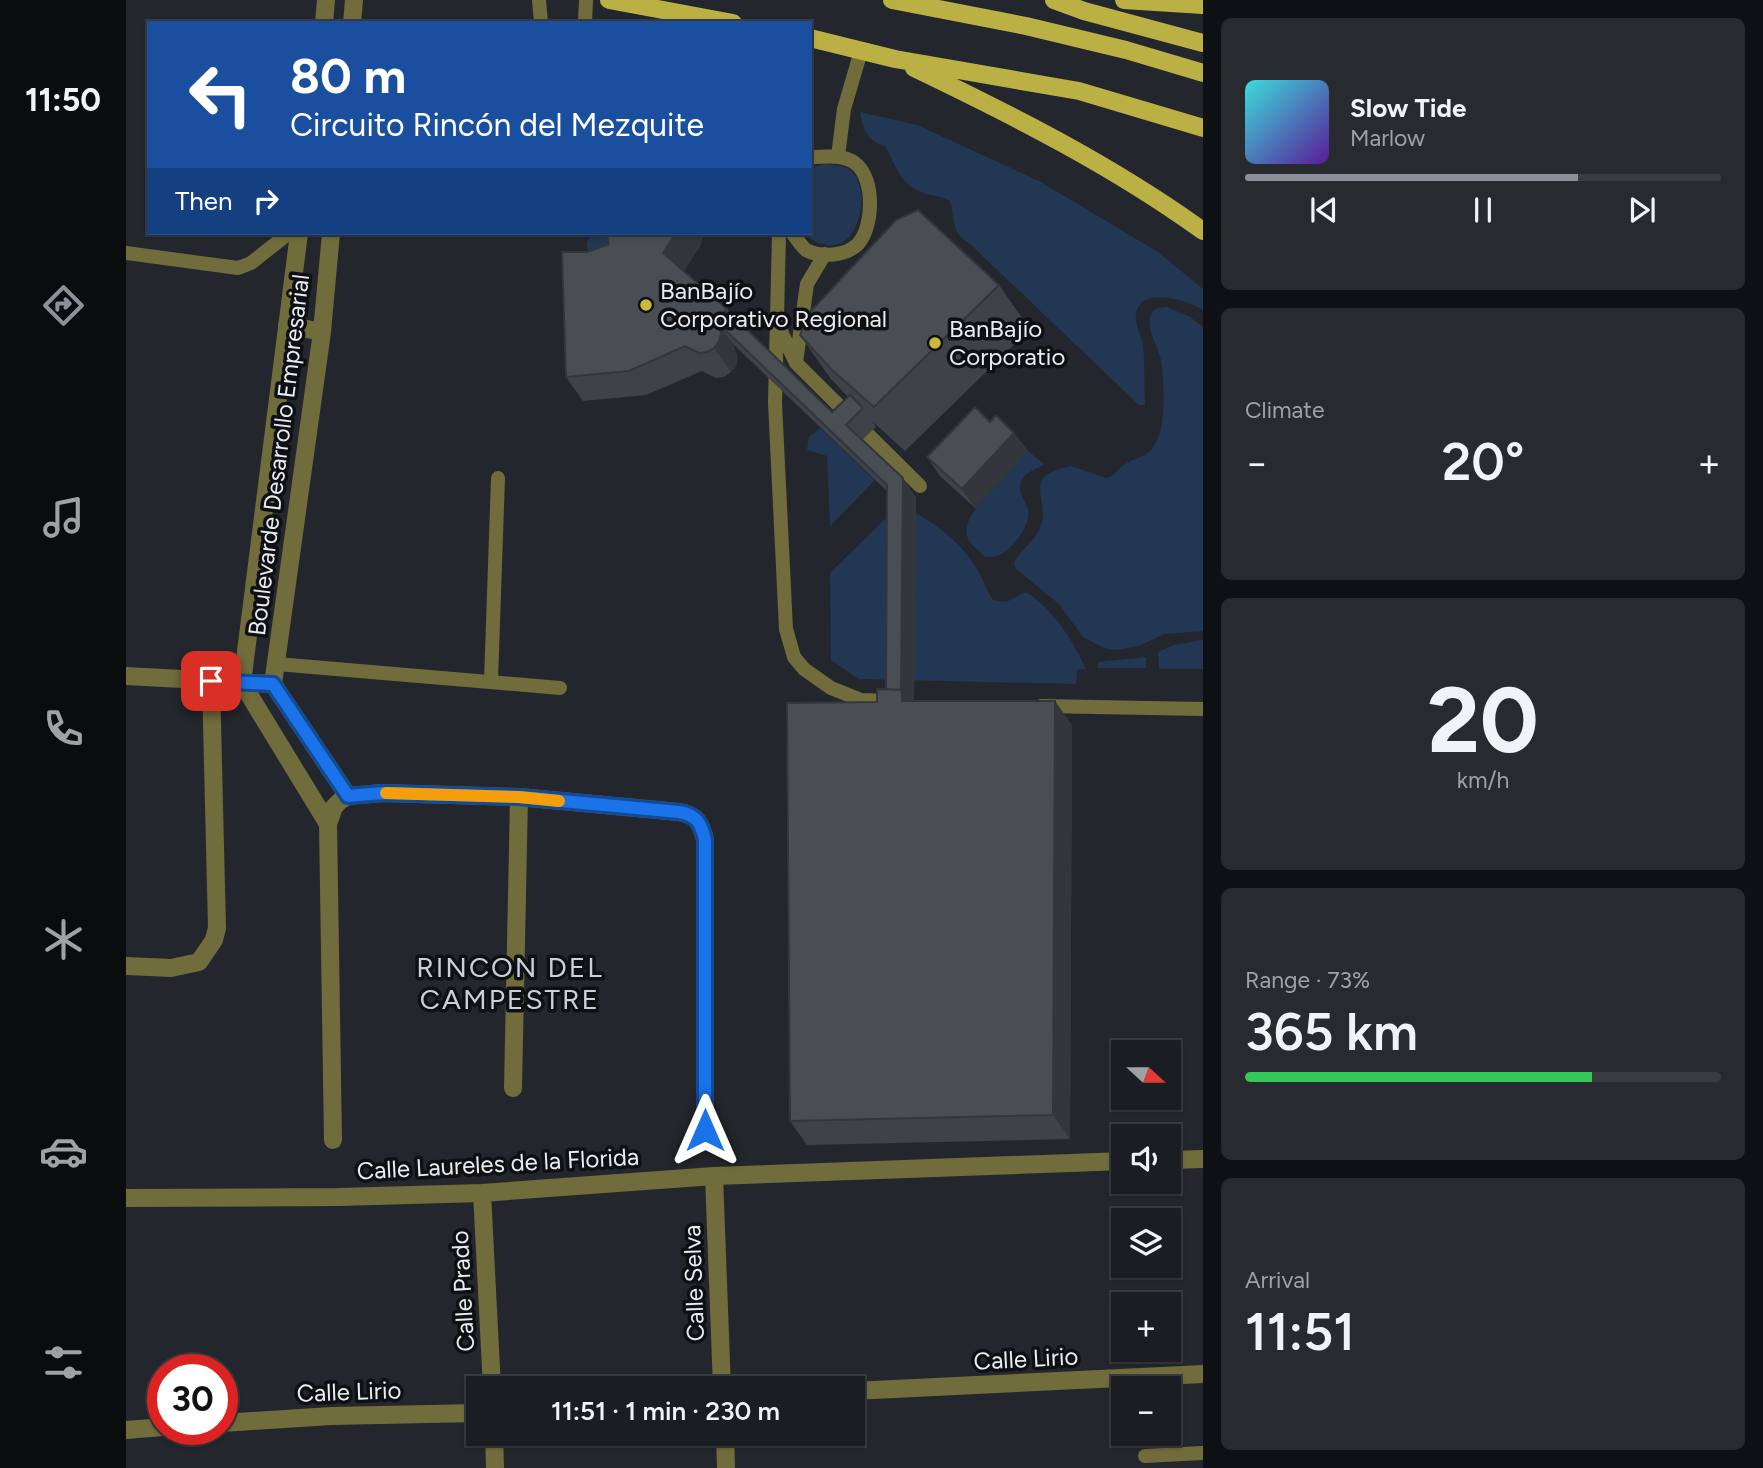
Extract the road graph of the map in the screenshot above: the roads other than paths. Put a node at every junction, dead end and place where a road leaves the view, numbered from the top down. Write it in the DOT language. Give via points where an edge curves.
graph roads {
  1 [pos="327,0"];
  2 [pos="354,0"];
  3 [pos="539,0"];
  4 [pos="586,0"];
  5 [pos="609,0"];
  6 [pos="892,0"];
  7 [pos="1054,0"];
  8 [pos="1125,0"];
  9 [pos="1203,5"];
  10 [pos="324,21"];
  11 [pos="352,21"];
  12 [pos="541,21"];
  13 [pos="585,21"];
  14 [pos="722,21"];
  15 [pos="812,39"];
  16 [pos="1203,43"];
  17 [pos="861,51"];
  18 [pos="895,59"];
  19 [pos="1203,73"];
  20 [pos="1203,128"];
  21 [pos="838,156"];
  22 [pos="812,157"];
  23 [pos="1203,231"];
  24 [pos="287,235"];
  25 [pos="290,235"];
  26 [pos="331,235"];
  27 [pos="779,235"];
  28 [pos="794,235"];
  29 [pos="126,253"];
  30 [pos="825,254"];
  31 [pos="776,321"];
  32 [pos="287,325"];
  33 [pos="322,332"];
  34 [pos="796,363"];
  35 [pos="498,478"];
  36 [pos="920,486"];
  37 [pos="277,664"];
  38 [pos="126,677"];
  39 [pos="211,681"];
  40 [pos="491,681"];
  41 [pos="242,683"];
  42 [pos="273,684"];
  43 [pos="559,688"];
  44 [pos="903,701"];
  45 [pos="1028,705"];
  46 [pos="1203,709"];
  47 [pos="348,796"];
  48 [pos="519,797"];
  49 [pos="328,824"];
  50 [pos="126,966"];
  51 [pos="513,1087"];
  52 [pos="705,1130"];
  53 [pos="333,1140"];
  54 [pos="1203,1159"];
  55 [pos="1181,1160"];
  56 [pos="1111,1161"];
  57 [pos="714,1176"];
  58 [pos="482,1192"];
  59 [pos="126,1198"];
  60 [pos="1203,1374"];
  61 [pos="491,1376"];
  62 [pos="722,1376"];
  63 [pos="865,1390"];
  64 [pos="466,1413"];
  65 [pos="238,1422"];
  66 [pos="147,1428"];
  67 [pos="126,1430"];
  68 [pos="494,1446"];
  69 [pos="725,1446"];
  70 [pos="1203,1453"];
  71 [pos="1145,1455"];
  72 [pos="495,1468"];
  73 [pos="726,1468"];
  1 -- 10 [label="street"];
  2 -- 11 [label="street"];
  3 -- 12 [label="lane"];
  4 -- 13 [label="lane"];
  5 -- 14 [label="main road"];
  6 -- 19 [label="main road" via="1026,26"];
  7 -- 16 [label="main road"];
  8 -- 9 [label="main road"];
  15 -- 17 [label="main road"];
  17 -- 18 [label="main road"];
  17 -- 21 [label="lane" via="844,109"];
  18 -- 20 [label="main road" via="1079,91"];
  18 -- 23 [label="main road" via="1013,116 1163,202"];
  21 -- 22 [label="lane"];
  21 -- 30 [label="lane" via="854,163 866,176 870,205 858,243 844,254"];
  24 -- 29 [label="lane" via="238,268"];
  25 -- 32 [label="street, Boulevarde Desarrollo Empresarial"];
  26 -- 33 [label="street, Boulevarde Desarrollo Empresarial"];
  27 -- 31 [label="lane"];
  28 -- 30 [label="lane" via="806,250"];
  30 -- 34 [label="lane" via="807,284"];
  31 -- 34 [label="lane"];
  31 -- 44 [label="lane" via="775,403 786,629 794,657 845,695"];
  32 -- 33 [label="street"];
  32 -- 41 [label="street, Boulevarde Desarrollo Empresarial"];
  33 -- 37 [label="street, Boulevarde Desarrollo Empresarial"];
  34 -- 36 [label="lane"];
  35 -- 40 [label="lane"];
  37 -- 40 [label="lane"];
  37 -- 42 [label="street, Boulevarde Desarrollo Empresarial"];
  38 -- 39 [label="street"];
  39 -- 41 [label="street"];
  39 -- 50 [label="street" via="214,940 199,962 171,968"];
  40 -- 43 [label="lane"];
  41 -- 42 [label="street"];
  41 -- 49 [label="street"];
  42 -- 47 [label="street"];
  45 -- 46 [label="lane"];
  47 -- 48 [label="street"];
  47 -- 49 [label="street" via="334,807"];
  48 -- 51 [label="street"];
  48 -- 52 [label="street" via="686,813 702,825"];
  49 -- 53 [label="street"];
  54 -- 55 [label="street"];
  56 -- 57 [label="street, Calle Laureles de la Florida"];
  57 -- 58 [label="street, Calle Laureles de la Florida"];
  57 -- 62 [label="street, Calle Selva"];
  58 -- 59 [label="street, Calle Laureles de la Florida"];
  58 -- 61 [label="street, Calle Prado"];
  60 -- 63 [label="street, Calle Lirio"];
  64 -- 65 [label="street, Calle Lirio"];
  66 -- 67 [label="street"];
  68 -- 72 [label="street"];
  69 -- 73 [label="street"];
  70 -- 71 [label="lane"];
}
